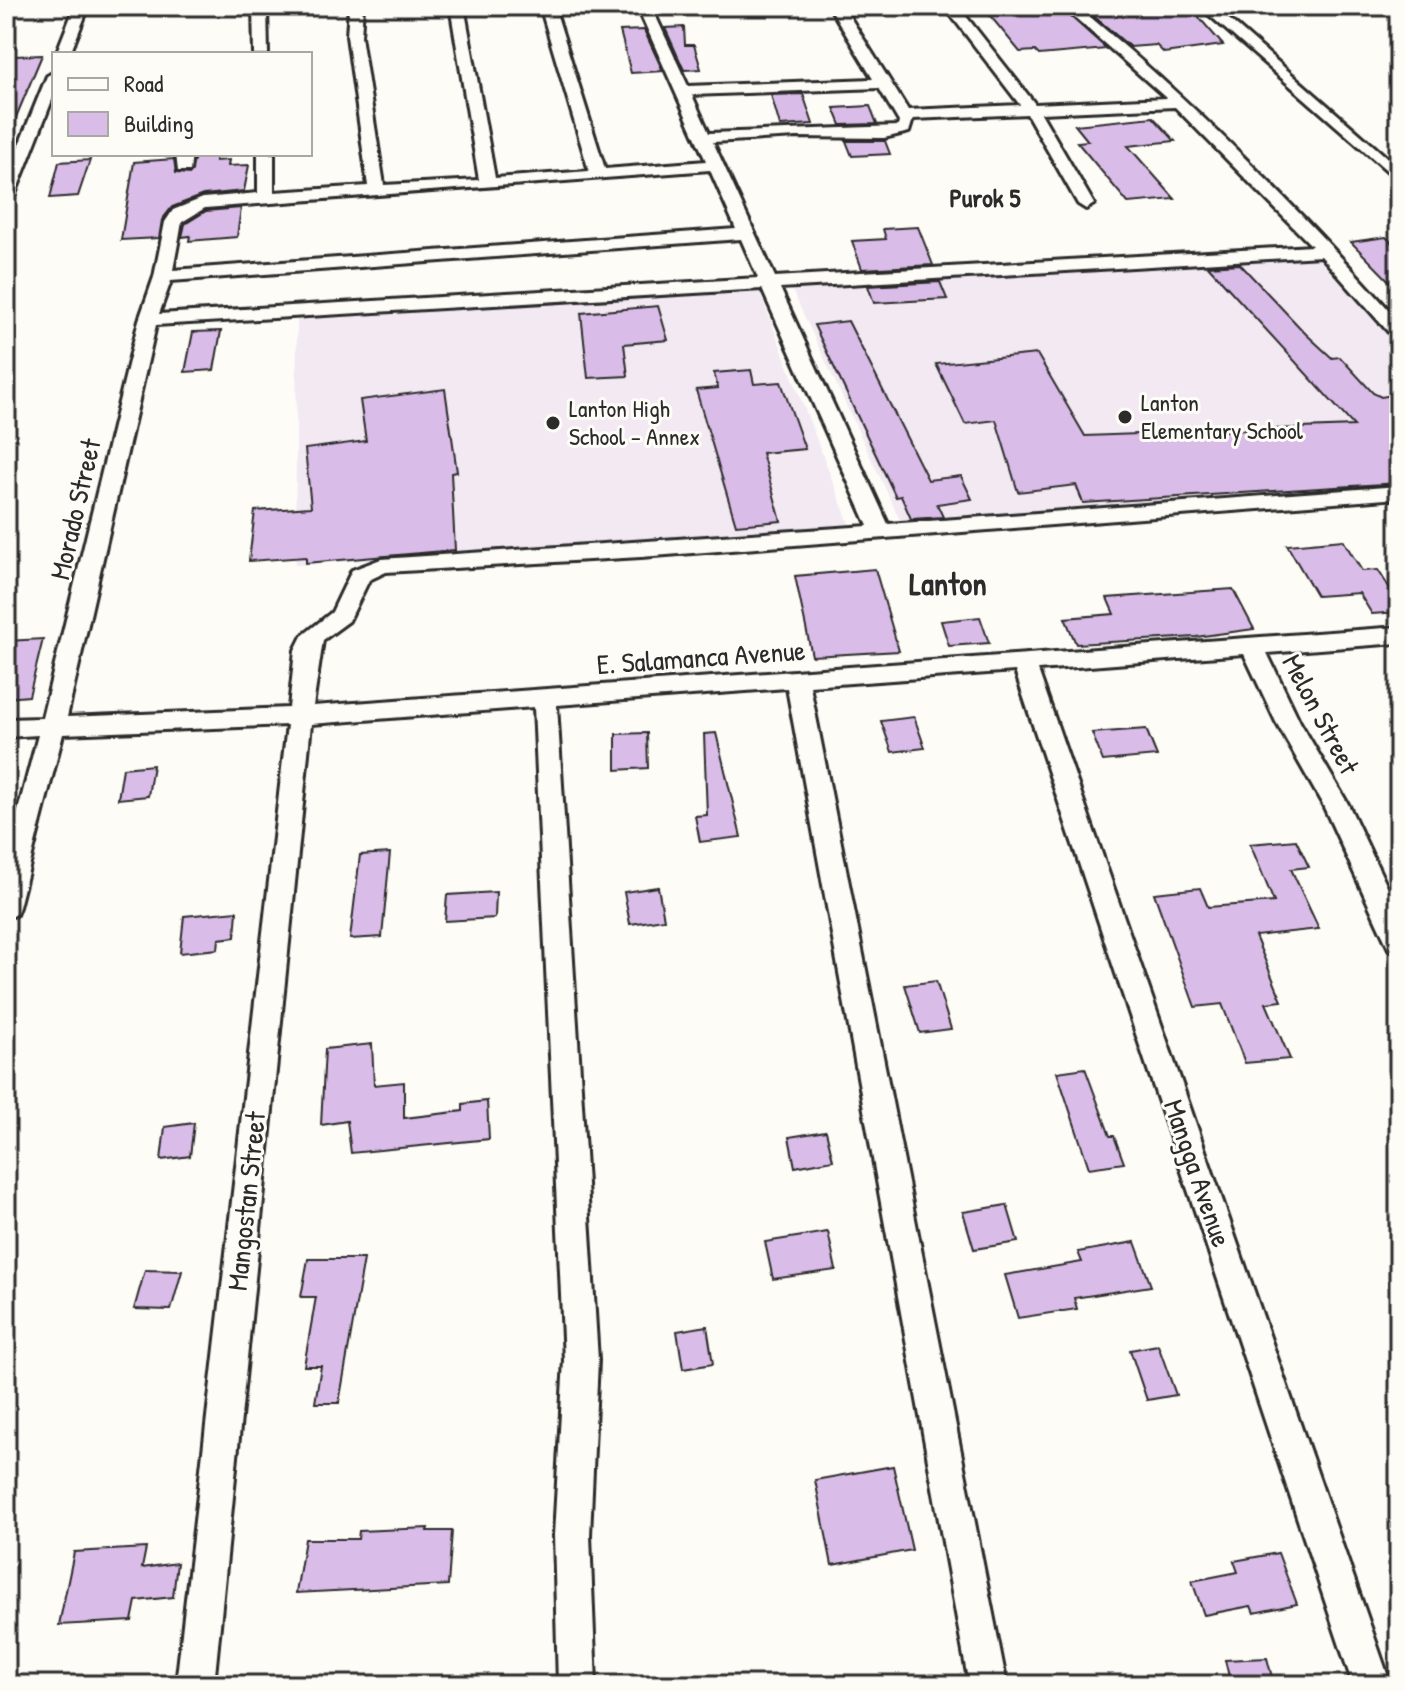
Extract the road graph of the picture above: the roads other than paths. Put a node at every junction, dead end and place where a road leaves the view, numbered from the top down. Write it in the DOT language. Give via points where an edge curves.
graph roads {
  1 [pos="82,6"];
  2 [pos="260,6"];
  3 [pos="356,6"];
  4 [pos="457,6"];
  5 [pos="547,6"];
  6 [pos="644,6"];
  7 [pos="836,6"];
  8 [pos="951,6"];
  9 [pos="1069,6"];
  10 [pos="1206,6"];
  11 [pos="64,52"];
  12 [pos="261,52"];
  13 [pos="52,81"];
  14 [pos="882,83"];
  15 [pos="681,91"];
  16 [pos="1181,102"];
  17 [pos="1032,110"];
  18 [pos="903,115"];
  19 [pos="702,138"];
  20 [pos="266,156"];
  21 [pos="713,165"];
  22 [pos="598,174"];
  23 [pos="1399,176"];
  24 [pos="488,184"];
  25 [pos="377,191"];
  26 [pos="6,197"];
  27 [pos="266,197"];
  28 [pos="1086,204"];
  29 [pos="744,234"];
  30 [pos="1326,250"];
  31 [pos="163,276"];
  32 [pos="765,281"];
  33 [pos="148,320"];
  34 [pos="1399,332"];
  35 [pos="1399,492"];
  36 [pos="881,532"];
  37 [pos="1399,635"];
  38 [pos="1252,646"];
  39 [pos="1023,660"];
  40 [pos="797,681"];
  41 [pos="545,697"];
  42 [pos="297,716"];
  43 [pos="53,724"];
  44 [pos="6,728"];
  45 [pos="6,907"];
  46 [pos="1399,941"];
  47 [pos="195,1685"];
  48 [pos="577,1685"];
  49 [pos="988,1685"];
  50 [pos="1372,1685"];
  1 -- 11 [label="street"];
  2 -- 12 [label="street"];
  3 -- 25 [label="street" via="354,36"];
  4 -- 24 [label="street"];
  5 -- 22 [label="street"];
  6 -- 15 [label="street"];
  7 -- 14 [label="street"];
  8 -- 17 [label="street"];
  9 -- 16 [label="street"];
  10 -- 23 [label="street"];
  13 -- 26 [label="street"];
  14 -- 15 [label="street"];
  14 -- 18 [label="street"];
  15 -- 19 [label="street"];
  16 -- 17 [label="street"];
  16 -- 30 [label="street"];
  17 -- 18 [label="street"];
  17 -- 28 [label="street"];
  18 -- 19 [label="street" via="904,129 884,133"];
  19 -- 21 [label="street"];
  20 -- 27 [label="street"];
  21 -- 22 [label="street, Morado Street"];
  21 -- 29 [label="street"];
  22 -- 24 [label="street, Morado Street"];
  24 -- 25 [label="street, Morado Street"];
  25 -- 27 [label="street, Morado Street"];
  27 -- 31 [label="street, Morado Street" via="203,202 179,213 169,233"];
  29 -- 31 [label="street"];
  29 -- 32 [label="street"];
  30 -- 32 [label="street"];
  30 -- 34 [label="street"];
  31 -- 33 [label="street, Morado Street"];
  32 -- 33 [label="street"];
  32 -- 36 [label="street"];
  33 -- 43 [label="street, Morado Street"];
  35 -- 36 [label="street, Mangostan Street"];
  36 -- 42 [label="street, Mangostan Street" via="381,566 360,575 341,616 310,643"];
  37 -- 38 [label="street, E. Salamanca Avenue"];
  38 -- 39 [label="street, E. Salamanca Avenue"];
  38 -- 46 [label="street, Melon Street"];
  39 -- 40 [label="street, E. Salamanca Avenue"];
  39 -- 50 [label="street, Mangga Avenue"];
  40 -- 41 [label="street, E. Salamanca Avenue"];
  40 -- 49 [label="street"];
  41 -- 42 [label="street, E. Salamanca Avenue"];
  41 -- 48 [label="street" via="581,1360 572,1535"];
  42 -- 43 [label="street, E. Salamanca Avenue"];
  42 -- 47 [label="street, Mangostan Street"];
  43 -- 44 [label="street, E. Salamanca Avenue"];
  43 -- 45 [label="street, Morado Street"];
}
